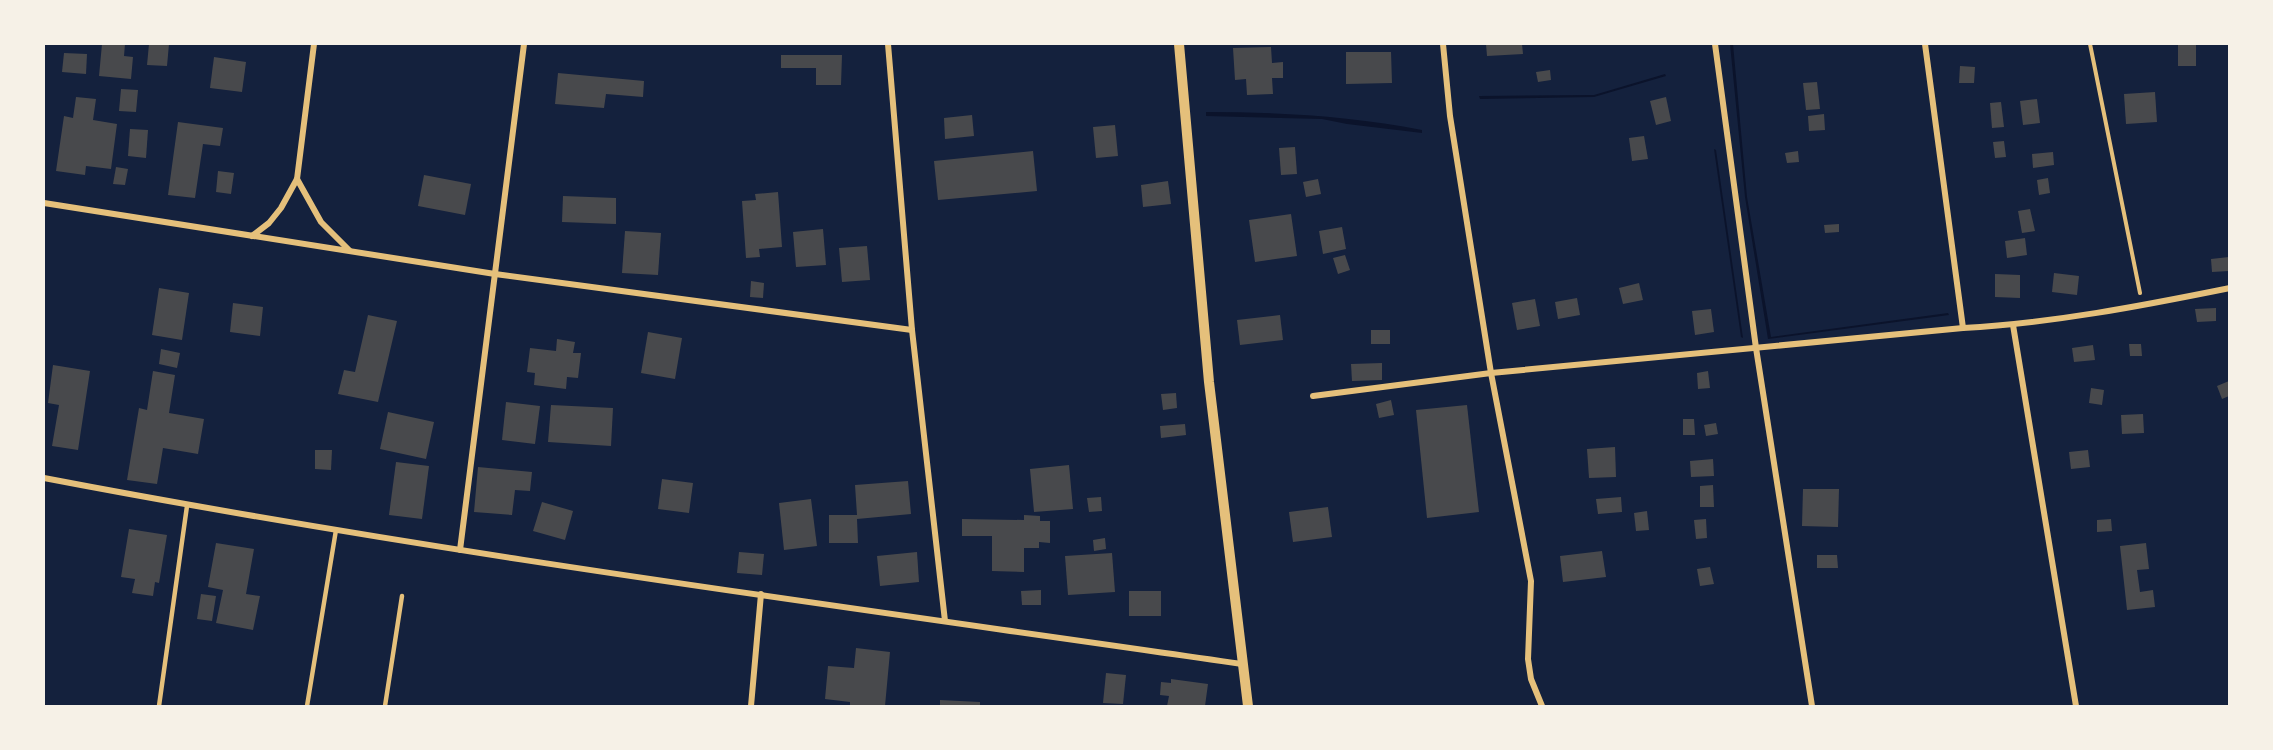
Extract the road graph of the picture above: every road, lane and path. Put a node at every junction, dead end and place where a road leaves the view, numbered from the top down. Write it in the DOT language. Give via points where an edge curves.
graph roads {
  1 [pos="314,44"];
  2 [pos="524,44"];
  3 [pos="888,44"];
  4 [pos="1179,44"];
  5 [pos="1443,44"];
  6 [pos="1715,44"];
  7 [pos="1925,44"];
  8 [pos="2090,44"];
  9 [pos="297,179"];
  10 [pos="44,203"];
  11 [pos="252,236"];
  12 [pos="349,251"];
  13 [pos="495,274"];
  14 [pos="2229,288"];
  15 [pos="2143,305"];
  16 [pos="2013,325"];
  17 [pos="1963,328"];
  18 [pos="912,330"];
  19 [pos="1756,348"];
  20 [pos="1491,373"];
  21 [pos="1313,396"];
  22 [pos="44,478"];
  23 [pos="187,506"];
  24 [pos="336,530"];
  25 [pos="460,550"];
  26 [pos="761,594"];
  27 [pos="402,596"];
  28 [pos="945,621"];
  29 [pos="1242,664"];
  30 [pos="159,706"];
  31 [pos="307,706"];
  32 [pos="385,706"];
  33 [pos="751,706"];
  34 [pos="1248,706"];
  35 [pos="1542,706"];
  36 [pos="1812,706"];
  37 [pos="2076,706"];
  1 -- 9 [label="street"];
  2 -- 13 [label="street"];
  3 -- 18 [label="street"];
  4 -- 29 [label="street" via="1209,382"];
  5 -- 20 [label="street" via="1450,116"];
  6 -- 19 [label="street"];
  7 -- 17 [label="street"];
  8 -- 15 [label="path"];
  9 -- 11 [label="street" via="281,208"];
  9 -- 12 [label="street" via="321,222"];
  10 -- 11 [label="street"];
  11 -- 12 [label="street"];
  12 -- 13 [label="street"];
  13 -- 18 [label="street"];
  13 -- 25 [label="street"];
  14 -- 15 [label="street"];
  15 -- 16 [label="street"];
  16 -- 17 [label="street"];
  16 -- 37 [label="street"];
  17 -- 19 [label="street"];
  18 -- 28 [label="street"];
  19 -- 20 [label="street"];
  19 -- 36 [label="street"];
  20 -- 21 [label="street"];
  20 -- 35 [label="street" via="1532,581 1528,659"];
  22 -- 23 [label="street"];
  23 -- 24 [label="street"];
  23 -- 30 [label="lane"];
  24 -- 25 [label="street"];
  24 -- 31 [label="lane"];
  25 -- 26 [label="street"];
  26 -- 28 [label="street"];
  26 -- 33 [label="street"];
  27 -- 32 [label="lane"];
  28 -- 29 [label="street"];
  29 -- 34 [label="street"];
}
